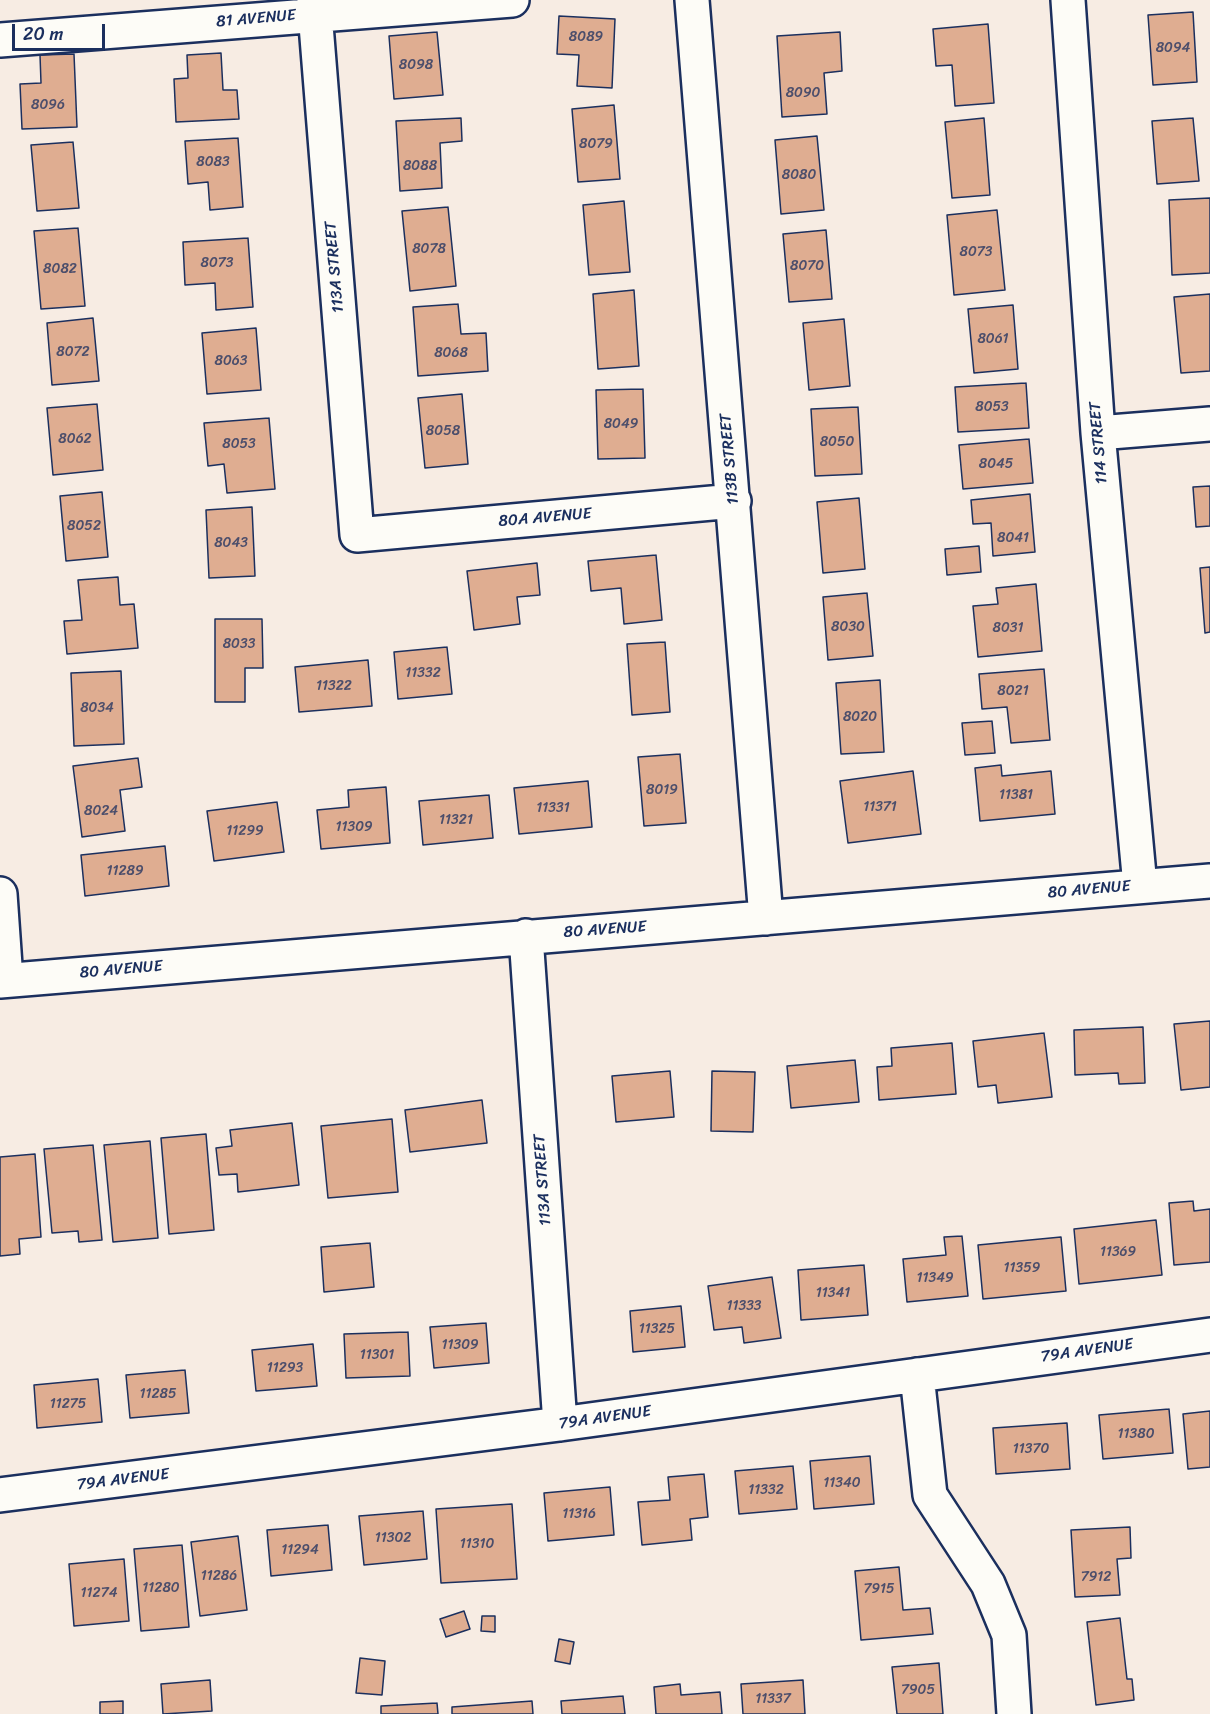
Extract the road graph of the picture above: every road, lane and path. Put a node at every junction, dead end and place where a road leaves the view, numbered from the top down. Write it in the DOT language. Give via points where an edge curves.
graph roads {
  1 [pos="512,0"];
  2 [pos="692,0"];
  3 [pos="1068,0"];
  4 [pos="315,7"];
  5 [pos="0,40"];
  6 [pos="1210,424"];
  7 [pos="1098,433"];
  8 [pos="734,501"];
  9 [pos="357,535"];
  10 [pos="1210,880"];
  11 [pos="1140,886"];
  12 [pos="0,894"];
  13 [pos="766,918"];
  14 [pos="526,936"];
  15 [pos="3,980"];
  16 [pos="1210,1335"];
  17 [pos="918,1375"];
  18 [pos="560,1424"];
  19 [pos="0,1495"];
  20 [pos="1014,1714"];
  1 -- 4 [label="street, 81 AVENUE"];
  2 -- 8 [label="street, 113B STREET"];
  3 -- 7 [label="street, 114 STREET"];
  4 -- 5 [label="street, 81 AVENUE"];
  4 -- 9 [label="street, 113A STREET"];
  6 -- 7 [label="street"];
  7 -- 11 [label="street, 114 STREET"];
  8 -- 9 [label="street, 80A AVENUE"];
  8 -- 13 [label="street, 113B STREET"];
  10 -- 11 [label="street, 80 AVENUE"];
  11 -- 13 [label="street, 80 AVENUE"];
  12 -- 15 [label="street"];
  13 -- 14 [label="street, 80 AVENUE"];
  14 -- 15 [label="street, 80 AVENUE"];
  14 -- 18 [label="street, 113A STREET"];
  16 -- 17 [label="street, 79A AVENUE"];
  17 -- 18 [label="street, 79A AVENUE"];
  17 -- 20 [label="street" via="930,1495 988,1584 1009,1635"];
  18 -- 19 [label="street, 79A AVENUE"];
}
